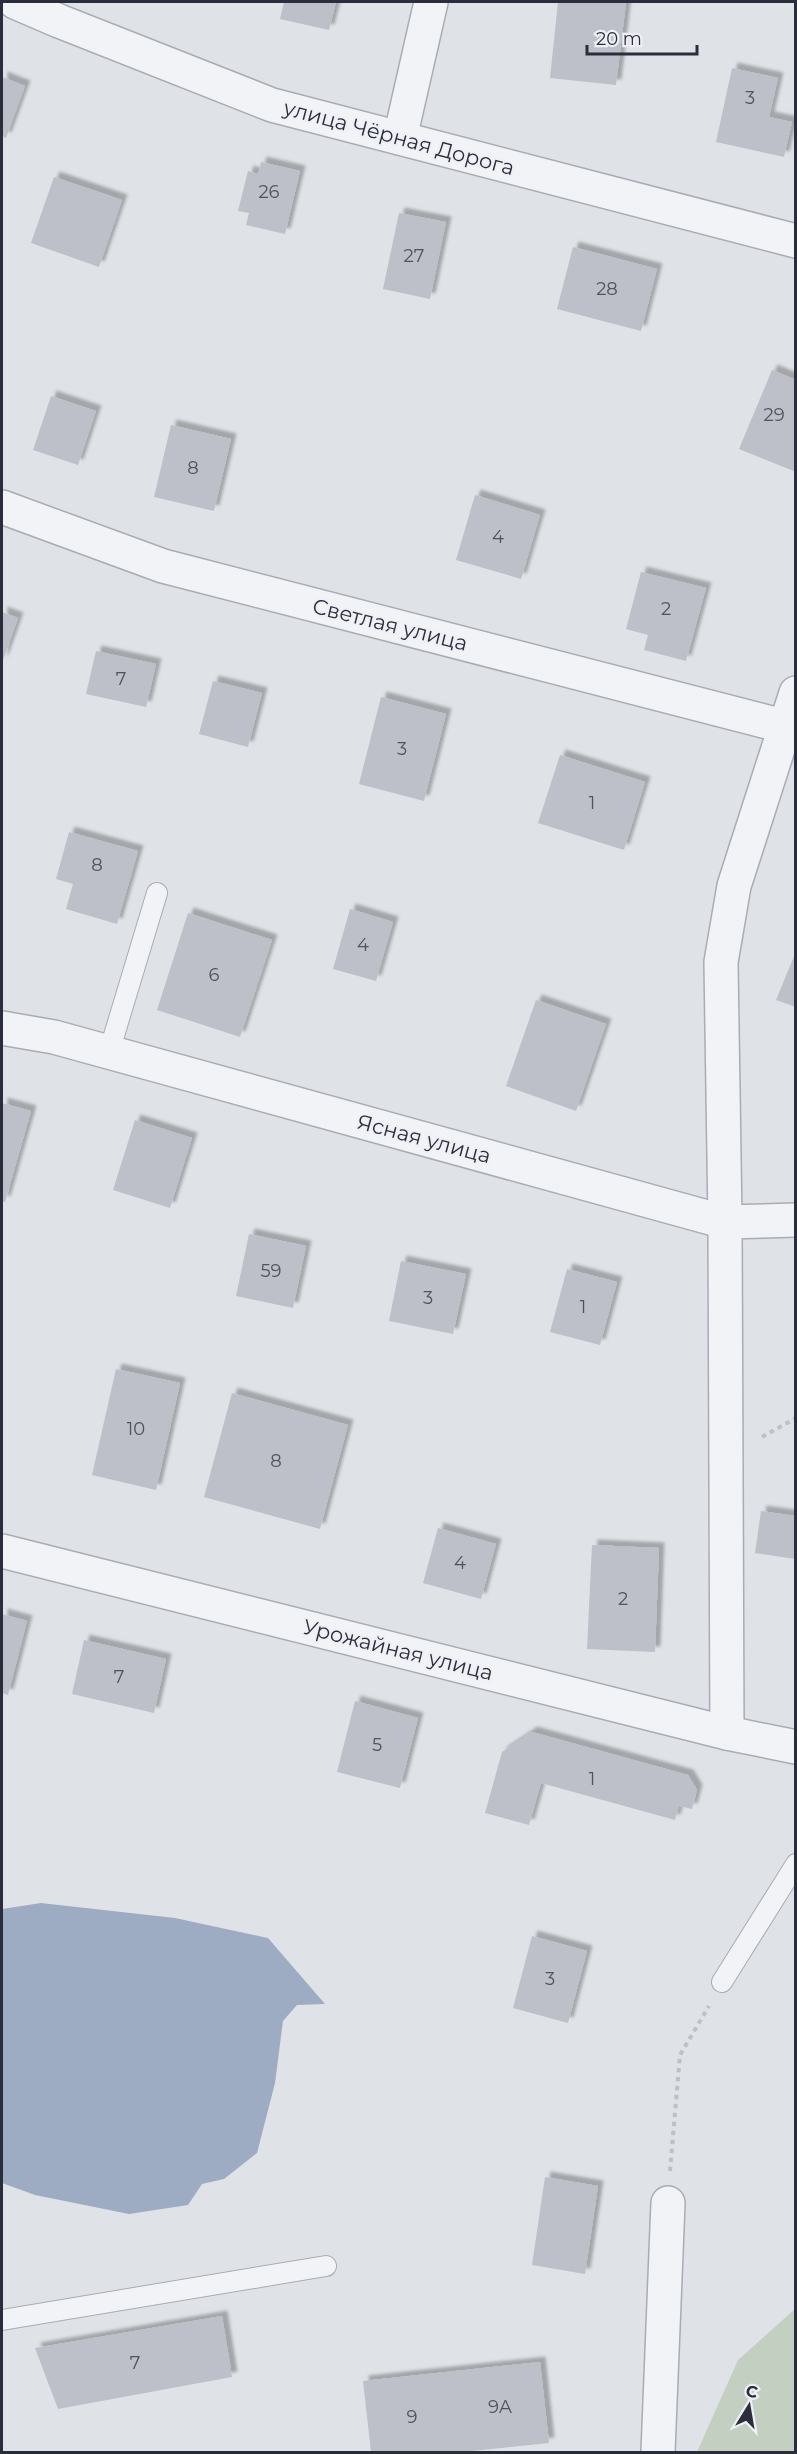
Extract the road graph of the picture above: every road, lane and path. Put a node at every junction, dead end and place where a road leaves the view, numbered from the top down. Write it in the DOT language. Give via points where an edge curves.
graph roads {
  1 [pos="15,2"];
  2 [pos="431,2"];
  3 [pos="400,138"];
  4 [pos="795,241"];
  5 [pos="2,507"];
  6 [pos="795,693"];
  7 [pos="783,726"];
  8 [pos="157,893"];
  9 [pos="2,1028"];
  10 [pos="109,1052"];
  11 [pos="795,1220"];
  12 [pos="725,1222"];
  13 [pos="2,1551"];
  14 [pos="727,1733"];
  15 [pos="795,1747"];
  16 [pos="795,1864"];
  17 [pos="722,1982"];
  18 [pos="668,2203"];
  19 [pos="326,2266"];
  20 [pos="2,2320"];
  21 [pos="658,2452"];
  1 -- 3 [label="street, улица Чёрная Дорога" via="272,105"];
  2 -- 3 [label="street"];
  3 -- 4 [label="street, улица Чёрная Дорога"];
  5 -- 7 [label="street, Светлая улица" via="163,566"];
  6 -- 7 [label="street"];
  7 -- 12 [label="street" via="734,886 721,962"];
  8 -- 10 [label="lane"];
  9 -- 10 [label="street, Ясная улица"];
  10 -- 12 [label="street, Ясная улица"];
  11 -- 12 [label="street, Ясная улица"];
  12 -- 14 [label="street"];
  13 -- 14 [label="street, Урожайная улица"];
  14 -- 15 [label="street, Урожайная улица"];
  16 -- 17 [label="lane"];
  17 -- 18 [label="path" via="680,2055"];
  18 -- 21 [label="street"];
  19 -- 20 [label="lane"];
}
